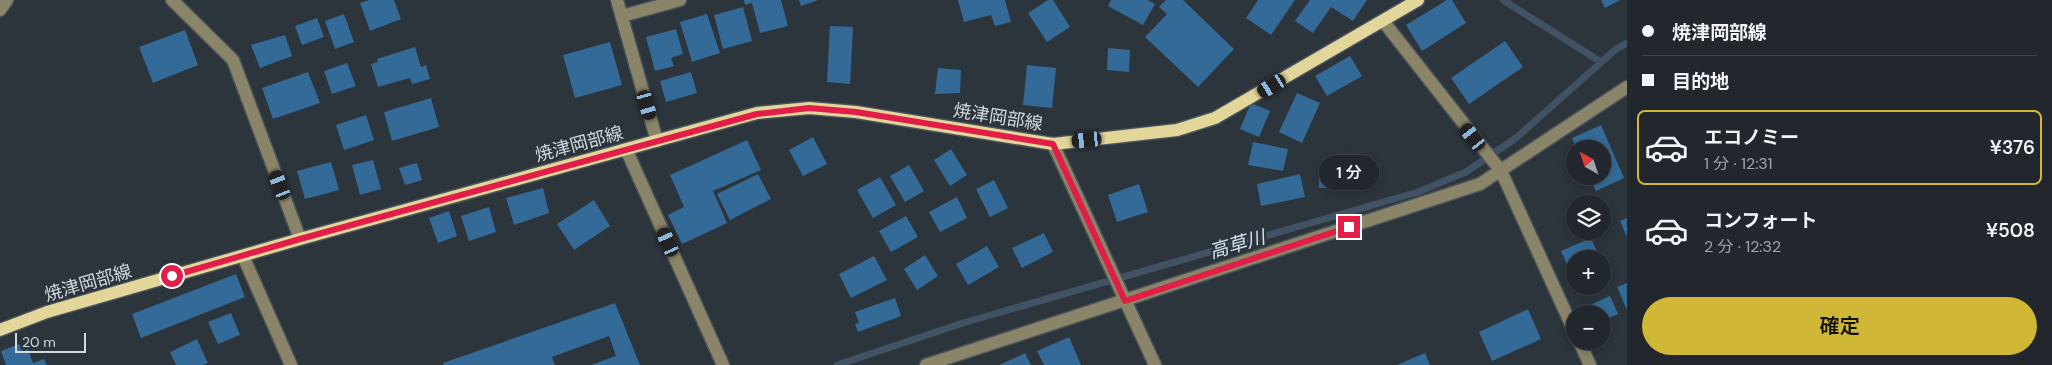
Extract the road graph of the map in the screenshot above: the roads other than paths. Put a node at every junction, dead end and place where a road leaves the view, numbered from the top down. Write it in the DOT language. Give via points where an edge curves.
graph roads {
  1 [pos="7,0"];
  2 [pos="172,0"];
  3 [pos="617,0"];
  4 [pos="680,0"];
  5 [pos="1418,0"];
  6 [pos="0,10"];
  7 [pos="622,16"];
  8 [pos="1383,21"];
  9 [pos="1627,87"];
  10 [pos="657,141"];
  11 [pos="1053,144"];
  12 [pos="626,149"];
  13 [pos="1498,168"];
  14 [pos="300,239"];
  15 [pos="243,256"];
  16 [pos="1123,295"];
  17 [pos="1566,314"];
  18 [pos="0,330"];
  19 [pos="1583,350"];
  20 [pos="291,365"];
  21 [pos="723,365"];
  22 [pos="926,365"];
  23 [pos="1155,365"];
  24 [pos="1590,365"];
  1 -- 6 [label="street"];
  2 -- 14 [label="street" via="233,60"];
  3 -- 7 [label="street"];
  4 -- 7 [label="street"];
  5 -- 8 [label="main road, 焼津岡部線"];
  7 -- 10 [label="street"];
  8 -- 11 [label="main road, 焼津岡部線" via="1215,118 1177,130"];
  8 -- 13 [label="street"];
  9 -- 13 [label="street"];
  10 -- 11 [label="main road, 焼津岡部線" via="757,114 809,108 856,112"];
  10 -- 12 [label="main road, 焼津岡部線"];
  11 -- 16 [label="street"];
  12 -- 14 [label="main road, 焼津岡部線"];
  12 -- 21 [label="street"];
  13 -- 16 [label="street" via="1480,184"];
  13 -- 17 [label="street"];
  14 -- 15 [label="main road, 焼津岡部線"];
  15 -- 18 [label="main road, 焼津岡部線" via="47,312"];
  15 -- 20 [label="street"];
  16 -- 22 [label="street"];
  16 -- 23 [label="street"];
  19 -- 24 [label="street"];
}
